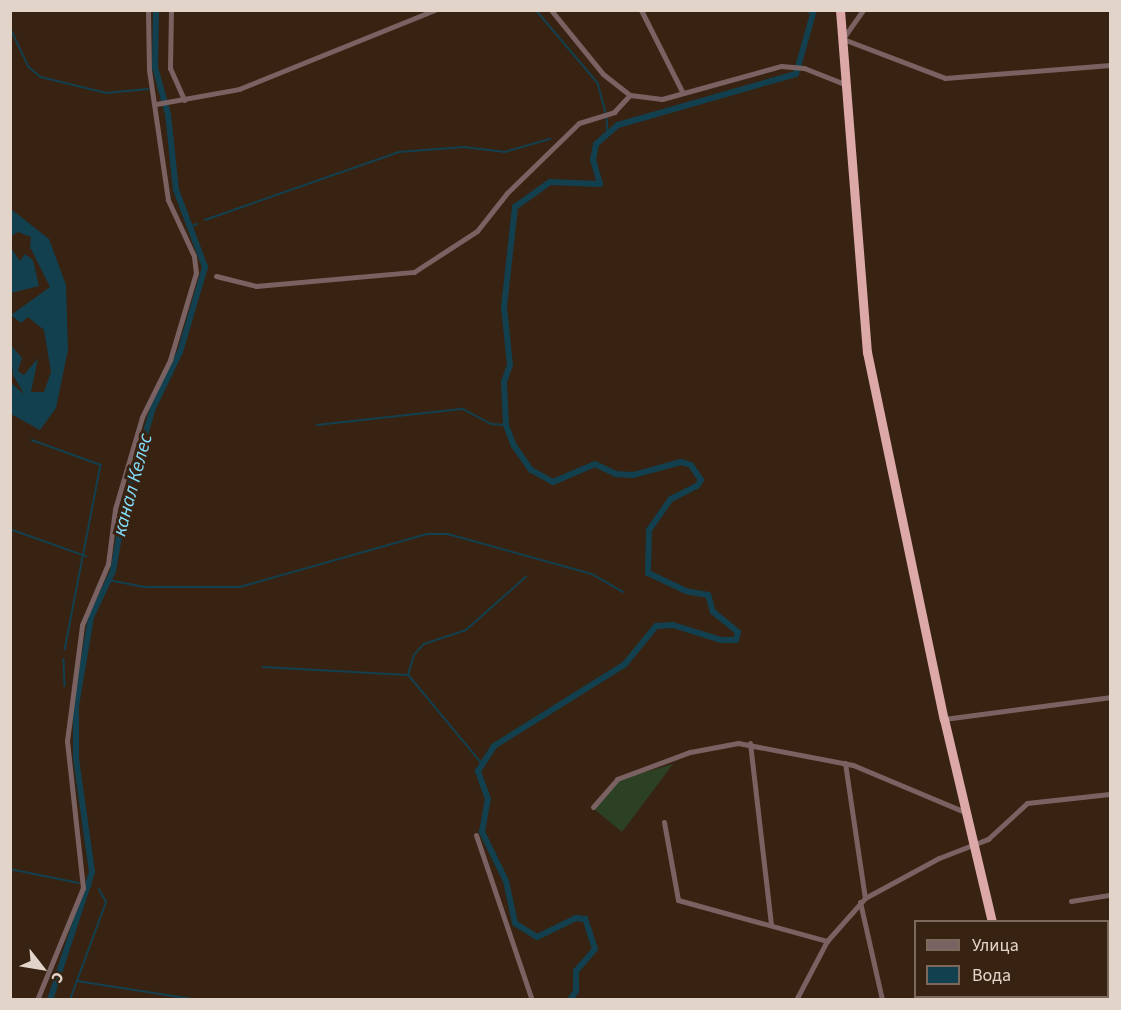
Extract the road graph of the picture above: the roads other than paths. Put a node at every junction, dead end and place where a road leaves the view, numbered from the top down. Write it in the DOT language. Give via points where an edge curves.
graph roads {
  1 [pos="148,10"];
  2 [pos="171,10"];
  3 [pos="435,10"];
  4 [pos="551,10"];
  5 [pos="641,10"];
  6 [pos="840,10"];
  7 [pos="863,10"];
  8 [pos="843,39"];
  9 [pos="1110,65"];
  10 [pos="846,85"];
  11 [pos="683,93"];
  12 [pos="630,95"];
  13 [pos="184,100"];
  14 [pos="156,104"];
  15 [pos="216,276"];
  16 [pos="1110,697"];
  17 [pos="944,719"];
  18 [pos="750,743"];
  19 [pos="845,762"];
  20 [pos="1110,794"];
  21 [pos="593,807"];
  22 [pos="965,812"];
  23 [pos="664,822"];
  24 [pos="476,835"];
  25 [pos="973,845"];
  26 [pos="1110,895"];
  27 [pos="863,900"];
  28 [pos="1071,901"];
  29 [pos="992,920"];
  30 [pos="771,924"];
  31 [pos="827,941"];
  32 [pos="37,999"];
  33 [pos="532,999"];
  34 [pos="796,999"];
  35 [pos="882,999"];
  1 -- 14 [label="street" via="149,70"];
  2 -- 13 [label="street" via="171,68"];
  3 -- 13 [label="street" via="239,89"];
  4 -- 12 [label="street" via="603,74"];
  5 -- 11 [label="street"];
  6 -- 8 [label="highway"];
  7 -- 8 [label="street"];
  8 -- 9 [label="street" via="945,78"];
  8 -- 10 [label="highway"];
  10 -- 11 [label="street" via="804,68 781,66"];
  10 -- 17 [label="highway" via="867,352"];
  11 -- 12 [label="street" via="662,99"];
  12 -- 15 [label="street" via="614,112 579,123 554,154 507,193 477,231 414,273 256,286"];
  13 -- 14 [label="street"];
  14 -- 32 [label="street" via="168,200 194,255 196,273 170,360 142,417 115,509 108,564 82,625 69,691 67,750 83,888"];
  16 -- 17 [label="street"];
  17 -- 22 [label="highway"];
  18 -- 19 [label="street"];
  18 -- 21 [label="street" via="700,749 623,777"];
  18 -- 30 [label="street"];
  19 -- 22 [label="street"];
  19 -- 27 [label="street"];
  20 -- 25 [label="street" via="1027,803 996,834"];
  22 -- 25 [label="highway"];
  23 -- 30 [label="street" via="676,898"];
  24 -- 33 [label="street"];
  25 -- 27 [label="street"];
  25 -- 29 [label="highway"];
  26 -- 28 [label="street"];
  27 -- 31 [label="street"];
  27 -- 35 [label="street"];
  30 -- 31 [label="street"];
  31 -- 34 [label="street"];
}
